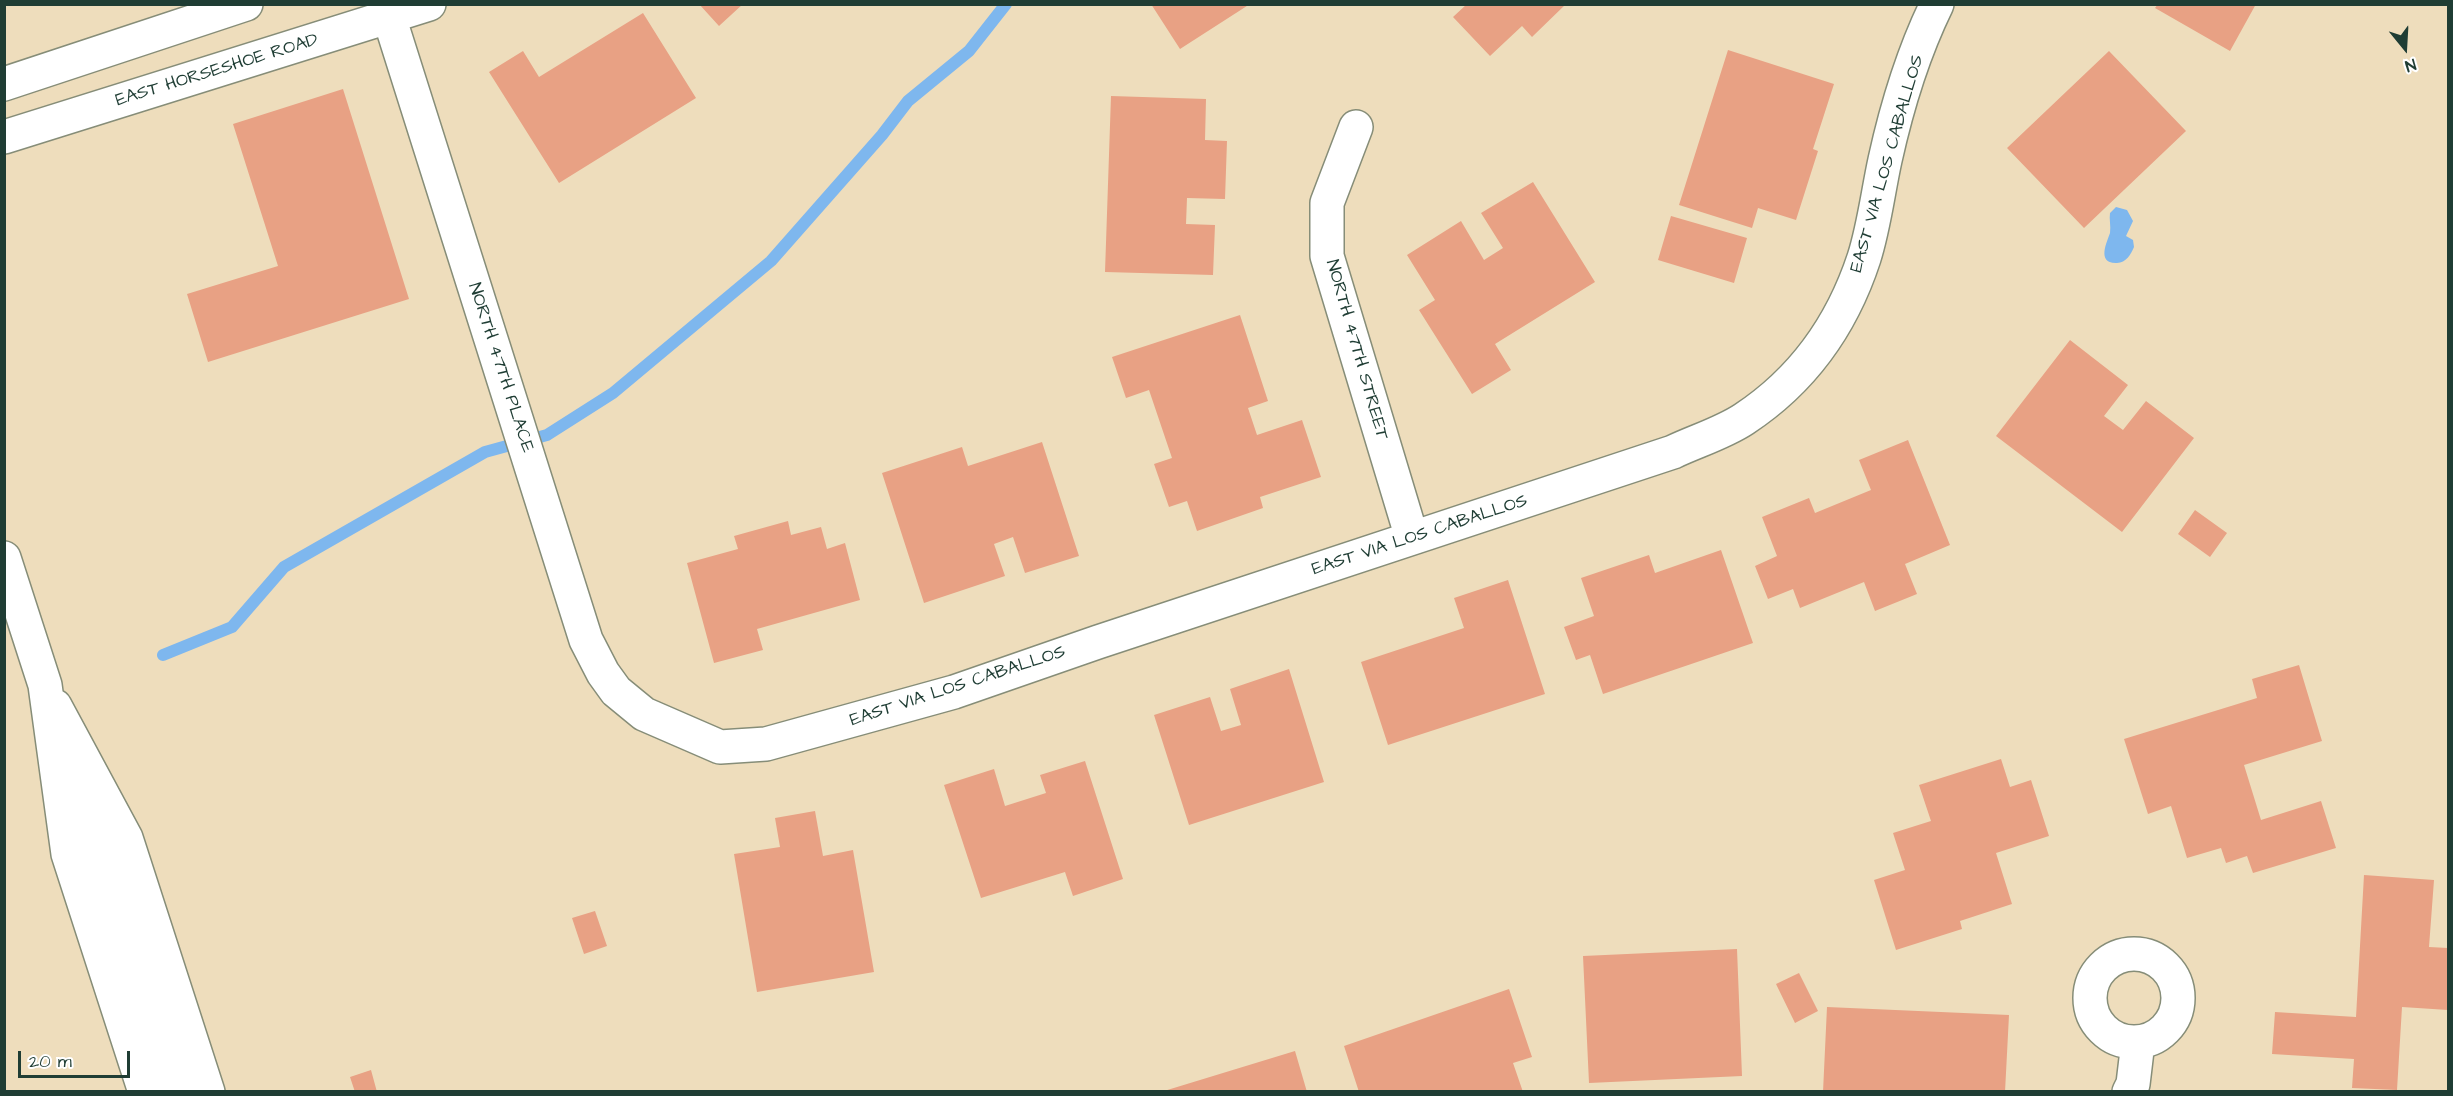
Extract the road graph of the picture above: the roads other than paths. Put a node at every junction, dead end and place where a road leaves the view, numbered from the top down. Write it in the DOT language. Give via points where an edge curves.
graph roads {
  1 [pos="246,4"];
  2 [pos="429,4"];
  3 [pos="1936,4"];
  4 [pos="387,11"];
  5 [pos="147,37"];
  6 [pos="4,84"];
  7 [pos="163,87"];
  8 [pos="1356,127"];
  9 [pos="4,136"];
  10 [pos="1412,538"];
  11 [pos="4,558"];
  12 [pos="45,686"];
  13 [pos="644,714"];
  14 [pos="2138,1042"];
  15 [pos="146,1092"];
  16 [pos="176,1092"];
  17 [pos="208,1092"];
  18 [pos="2129,1092"];
  1 -- 5 [label="street"];
  2 -- 4 [label="street, EAST HORSESHOE ROAD"];
  3 -- 10 [label="street, EAST VIA LOS CABALLOS" via="1886,157 1860,268 1843,312 1793,381 1743,420 1673,452"];
  4 -- 7 [label="street, EAST HORSESHOE ROAD"];
  4 -- 13 [label="street, NORTH 47TH PLACE" via="586,640 616,691"];
  5 -- 6 [label="street"];
  5 -- 7 [label="street"];
  7 -- 9 [label="street, EAST HORSESHOE ROAD"];
  8 -- 10 [label="street, NORTH 47TH STREET" via="1327,203 1327,256"];
  10 -- 13 [label="street, EAST VIA LOS CABALLOS" via="954,692 766,744 720,747"];
  11 -- 12 [label="street"];
  12 -- 15 [label="street" via="68,854"];
  12 -- 16 [label="street"];
  12 -- 17 [label="street" via="126,838"];
  14 -- 18 [label="street"];
}
